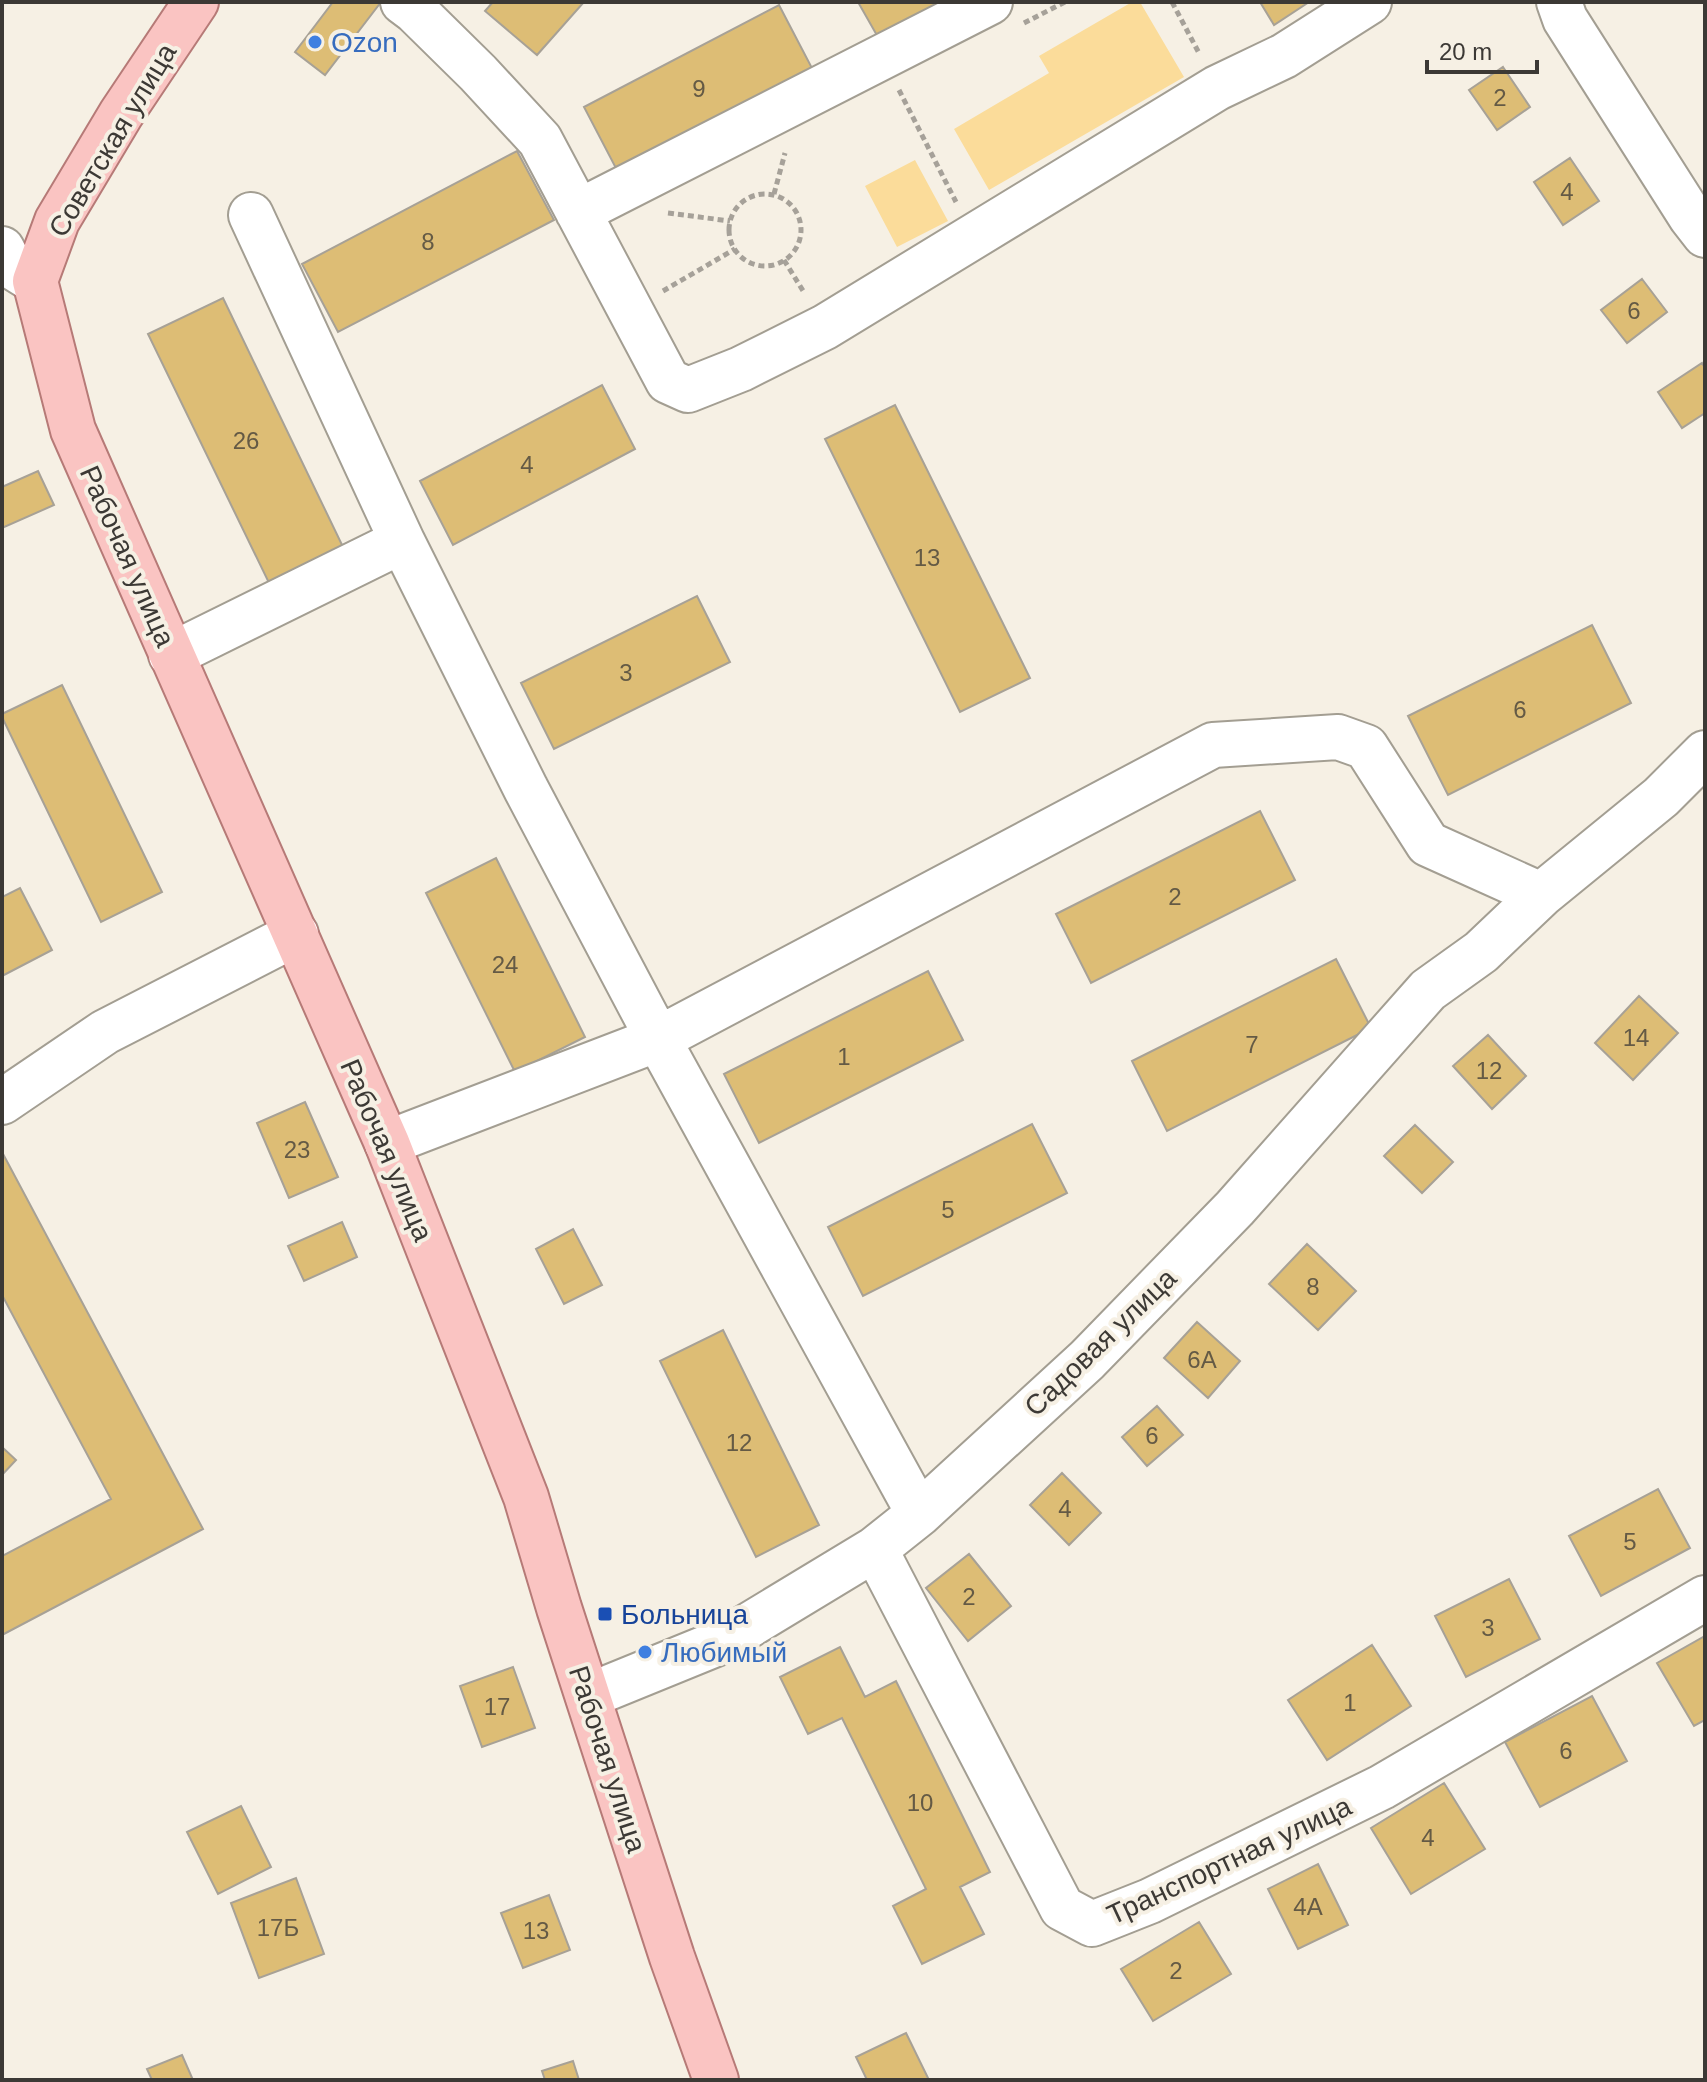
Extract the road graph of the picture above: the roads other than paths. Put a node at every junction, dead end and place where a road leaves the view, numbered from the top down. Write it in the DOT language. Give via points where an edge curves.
graph roads {
  1 [pos="196,2"];
  2 [pos="403,2"];
  3 [pos="990,2"];
  4 [pos="1369,2"];
  5 [pos="1559,2"];
  6 [pos="578,212"];
  7 [pos="251,215"];
  8 [pos="1705,235"];
  9 [pos="12,266"];
  10 [pos="402,541"];
  11 [pos="171,655"];
  12 [pos="1705,753"];
  13 [pos="1541,895"];
  14 [pos="296,934"];
  15 [pos="658,1039"];
  16 [pos="2,1102"];
  17 [pos="387,1143"];
  18 [pos="919,1514"];
  19 [pos="875,1549"];
  20 [pos="1705,1598"];
  21 [pos="588,1696"];
  22 [pos="716,2080"];
  1 -- 9 [label="main road, Советская улица" via="57,221"];
  2 -- 6 [label="street" via="540,140"];
  3 -- 6 [label="street"];
  4 -- 6 [label="street" via="1284,56 1217,88 825,327 688,390 668,381"];
  5 -- 8 [label="street"];
  7 -- 10 [label="street"];
  9 -- 11 [label="main road, Рабочая улица" via="73,430"];
  10 -- 11 [label="street"];
  10 -- 15 [label="street"];
  11 -- 14 [label="main road, Рабочая улица"];
  12 -- 13 [label="street, Садовая улица" via="1661,797"];
  13 -- 15 [label="street" via="1428,844 1366,747 1338,737 1213,745"];
  13 -- 18 [label="street, Садовая улица" via="1481,952 1428,990 1235,1208 1087,1360"];
  14 -- 16 [label="street" via="105,1032"];
  14 -- 17 [label="main road, Рабочая улица"];
  15 -- 17 [label="street"];
  15 -- 18 [label="street"];
  17 -- 21 [label="main road, Рабочая улица" via="526,1497"];
  18 -- 19 [label="street, Садовая улица"];
  19 -- 20 [label="street, Транспортная улица" via="1062,1908 1092,1924 1382,1787"];
  19 -- 21 [label="street, Садовая улица" via="723,1641"];
  21 -- 22 [label="main road, Рабочая улица"];
}
